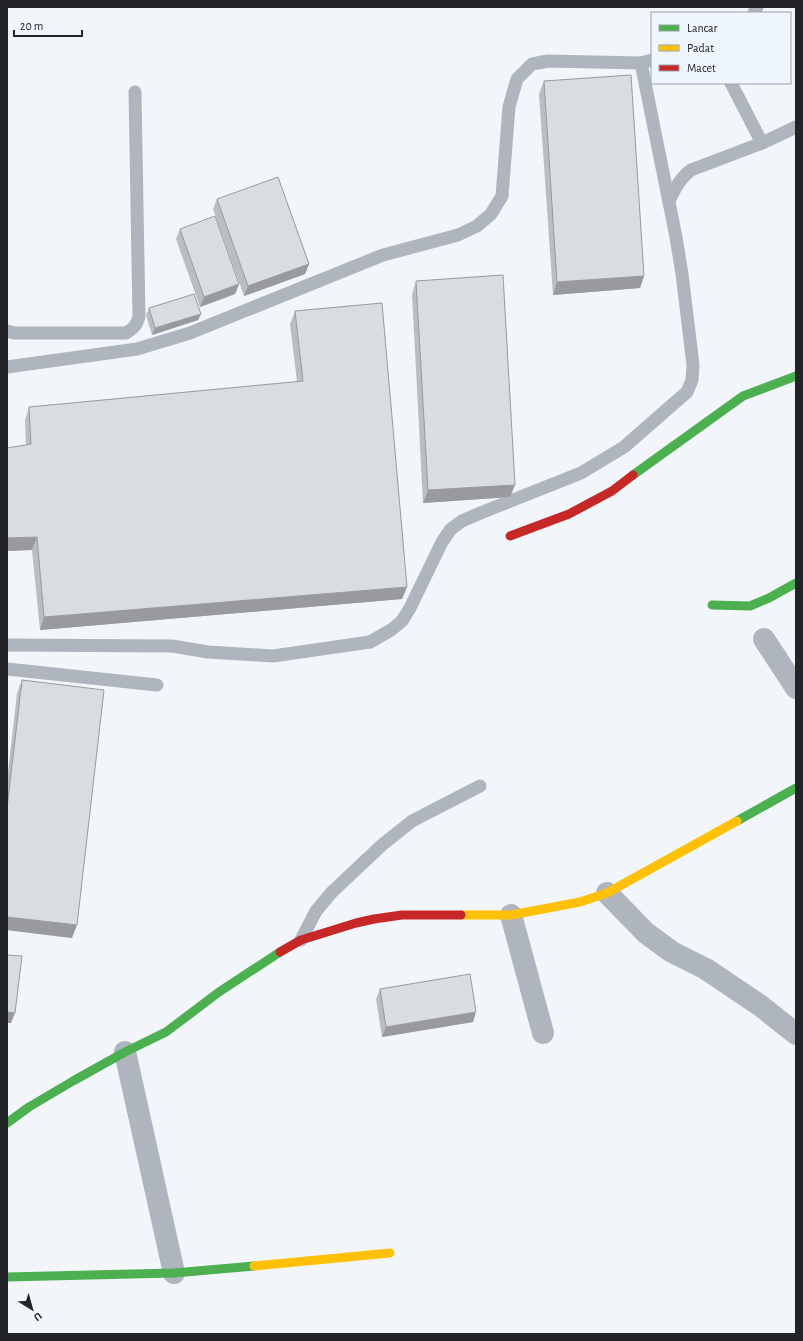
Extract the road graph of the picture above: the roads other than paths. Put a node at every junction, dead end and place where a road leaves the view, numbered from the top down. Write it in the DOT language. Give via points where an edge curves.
graph roads {
  1 [pos="647,62"];
  2 [pos="732,84"];
  3 [pos="135,92"];
  4 [pos="796,127"];
  5 [pos="762,143"];
  6 [pos="669,201"];
  7 [pos="7,331"];
  8 [pos="7,367"];
  9 [pos="796,376"];
  10 [pos="510,536"];
  11 [pos="796,583"];
  12 [pos="712,605"];
  13 [pos="764,639"];
  14 [pos="7,645"];
  15 [pos="7,669"];
  16 [pos="157,685"];
  17 [pos="796,688"];
  18 [pos="480,786"];
  19 [pos="796,788"];
  20 [pos="607,893"];
  21 [pos="511,915"];
  22 [pos="301,940"];
  23 [pos="543,1033"];
  24 [pos="796,1034"];
  25 [pos="125,1052"];
  26 [pos="7,1123"];
  27 [pos="390,1253"];
  28 [pos="174,1273"];
  29 [pos="7,1277"];
  1 -- 6 [label="lane"];
  1 -- 8 [label="lane" via="548,61 532,64 517,79 509,107 502,196 491,214 477,226 458,235 383,255 190,333 137,349"];
  2 -- 5 [label="lane"];
  3 -- 7 [label="lane" via="139,316 137,323 126,333"];
  4 -- 5 [label="lane"];
  5 -- 6 [label="lane" via="692,170 679,182"];
  6 -- 14 [label="lane" via="682,274 693,365 692,380 687,392 624,447 581,473 473,516 451,529 410,608 402,621 391,630 370,642 273,656 208,652 172,646"];
  9 -- 10 [label="street" via="743,396 612,491 568,514"];
  11 -- 12 [label="street" via="750,606"];
  13 -- 17 [label="street"];
  15 -- 16 [label="lane"];
  18 -- 22 [label="lane" via="412,821 382,845 332,892 316,911"];
  19 -- 20 [label="street"];
  20 -- 21 [label="street" via="580,902"];
  20 -- 24 [label="street" via="646,933 672,952 706,969 761,1006"];
  21 -- 22 [label="street" via="402,915 356,923"];
  21 -- 23 [label="street"];
  22 -- 25 [label="street" via="219,992 166,1032"];
  25 -- 26 [label="street"];
  25 -- 28 [label="street"];
  27 -- 28 [label="street"];
  28 -- 29 [label="street"];
}
